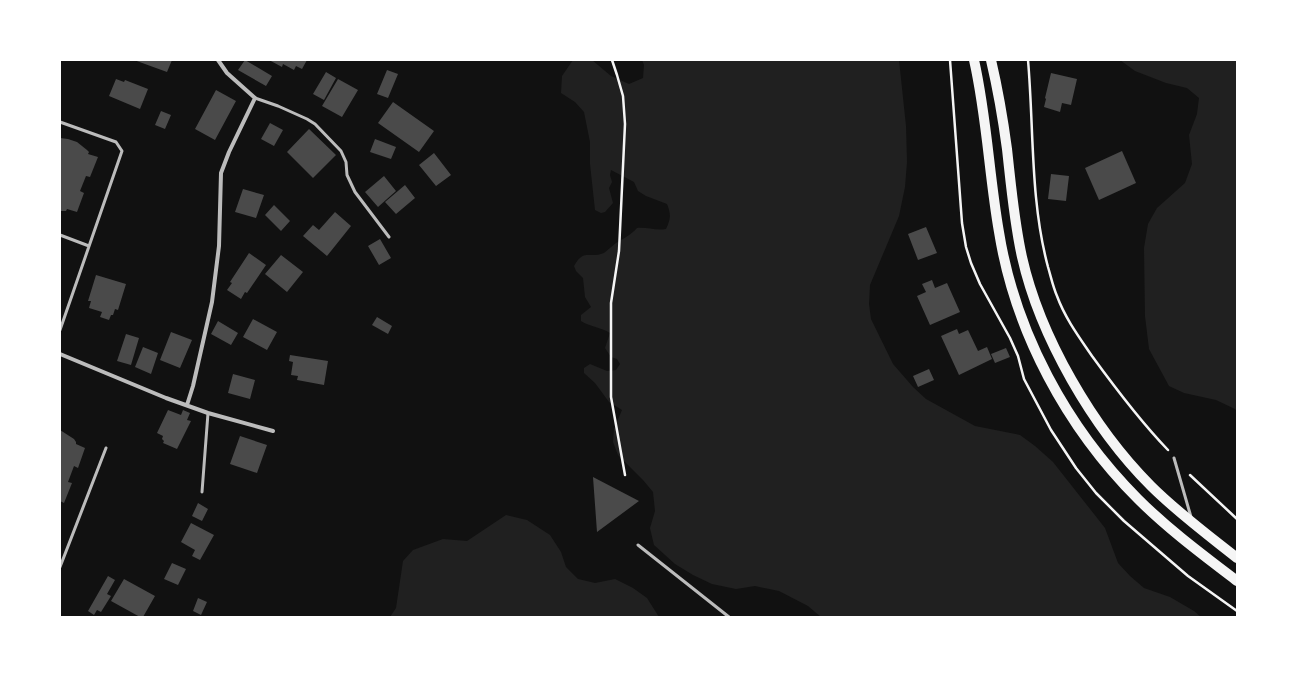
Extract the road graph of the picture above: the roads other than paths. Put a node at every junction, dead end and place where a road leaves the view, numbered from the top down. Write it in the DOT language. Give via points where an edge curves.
graph roads {
  1 [pos="218,60"];
  2 [pos="974,60"];
  3 [pos="991,60"];
  4 [pos="255,98"];
  5 [pos="60,122"];
  6 [pos="60,235"];
  7 [pos="388,237"];
  8 [pos="89,246"];
  9 [pos="60,330"];
  10 [pos="60,354"];
  11 [pos="187,405"];
  12 [pos="208,413"];
  13 [pos="273,431"];
  14 [pos="106,448"];
  15 [pos="1174,458"];
  16 [pos="202,492"];
  17 [pos="1192,522"];
  18 [pos="638,544"];
  19 [pos="1237,558"];
  20 [pos="60,567"];
  21 [pos="1237,581"];
  22 [pos="729,617"];
  1 -- 4 [label="street" via="227,73"];
  2 -- 21 [label="main road" via="981,90 999,233 1012,289 1034,346 1052,383 1083,434 1139,500"];
  3 -- 17 [label="main road" via="1006,143 1016,225 1027,275 1041,317 1068,372 1097,421 1124,457 1151,486"];
  4 -- 7 [label="lane" via="307,119 341,150 354,192"];
  4 -- 11 [label="street" via="221,173 219,246 212,302"];
  5 -- 8 [label="lane" via="116,142 122,151"];
  6 -- 8 [label="lane"];
  8 -- 9 [label="lane"];
  10 -- 11 [label="street"];
  11 -- 12 [label="street"];
  12 -- 13 [label="street"];
  12 -- 16 [label="lane"];
  14 -- 20 [label="lane"];
  15 -- 17 [label="lane"];
  17 -- 19 [label="main road"];
  18 -- 22 [label="lane"];
}
